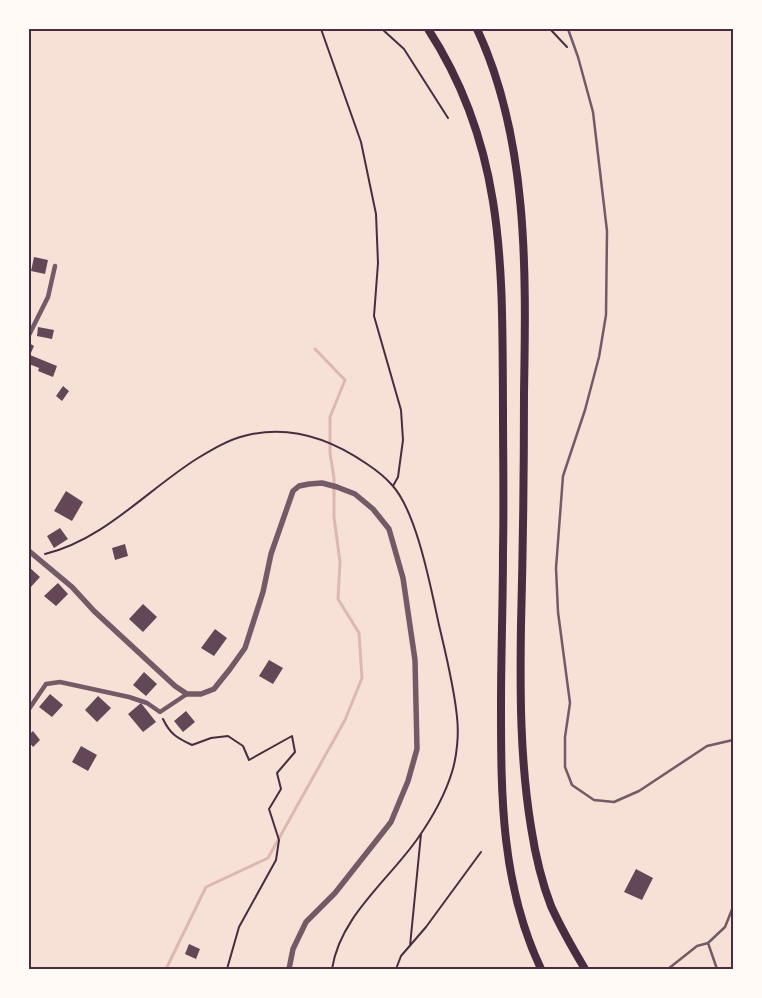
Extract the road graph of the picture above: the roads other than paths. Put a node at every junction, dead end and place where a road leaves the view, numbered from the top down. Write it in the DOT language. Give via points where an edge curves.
graph roads {
  1 [pos="428,29"];
  2 [pos="477,29"];
  3 [pos="568,29"];
  4 [pos="55,266"];
  5 [pos="29,335"];
  6 [pos="31,554"];
  7 [pos="187,694"];
  8 [pos="29,709"];
  9 [pos="733,740"];
  10 [pos="733,907"];
  11 [pos="708,943"];
  12 [pos="289,969"];
  13 [pos="541,969"];
  14 [pos="585,969"];
  15 [pos="668,969"];
  16 [pos="717,969"];
  1 -- 13 [label="highway" via="456,79 475,125 489,175 498,226 504,550 501,785 509,866 521,918"];
  2 -- 14 [label="highway" via="494,67 506,110 520,197 525,342 520,706 525,788 536,860 551,905"];
  3 -- 9 [label="lane" via="593,112 607,231 606,316 599,357 563,476 561,495 556,568 558,612 570,703 565,767 572,786 594,800 614,802 639,791 707,746"];
  4 -- 5 [label="street" via="48,297"];
  6 -- 7 [label="street" via="72,587 94,611"];
  7 -- 8 [label="street" via="160,712 129,696 60,682 46,684"];
  7 -- 12 [label="street" via="201,694 214,688 245,648 293,490 310,484 337,487 355,494 373,509 388,529 403,578 415,660 417,749 391,822 335,893 306,922 293,949"];
  10 -- 11 [label="lane" via="725,927"];
  11 -- 15 [label="lane" via="697,946"];
  11 -- 16 [label="lane"];
}
